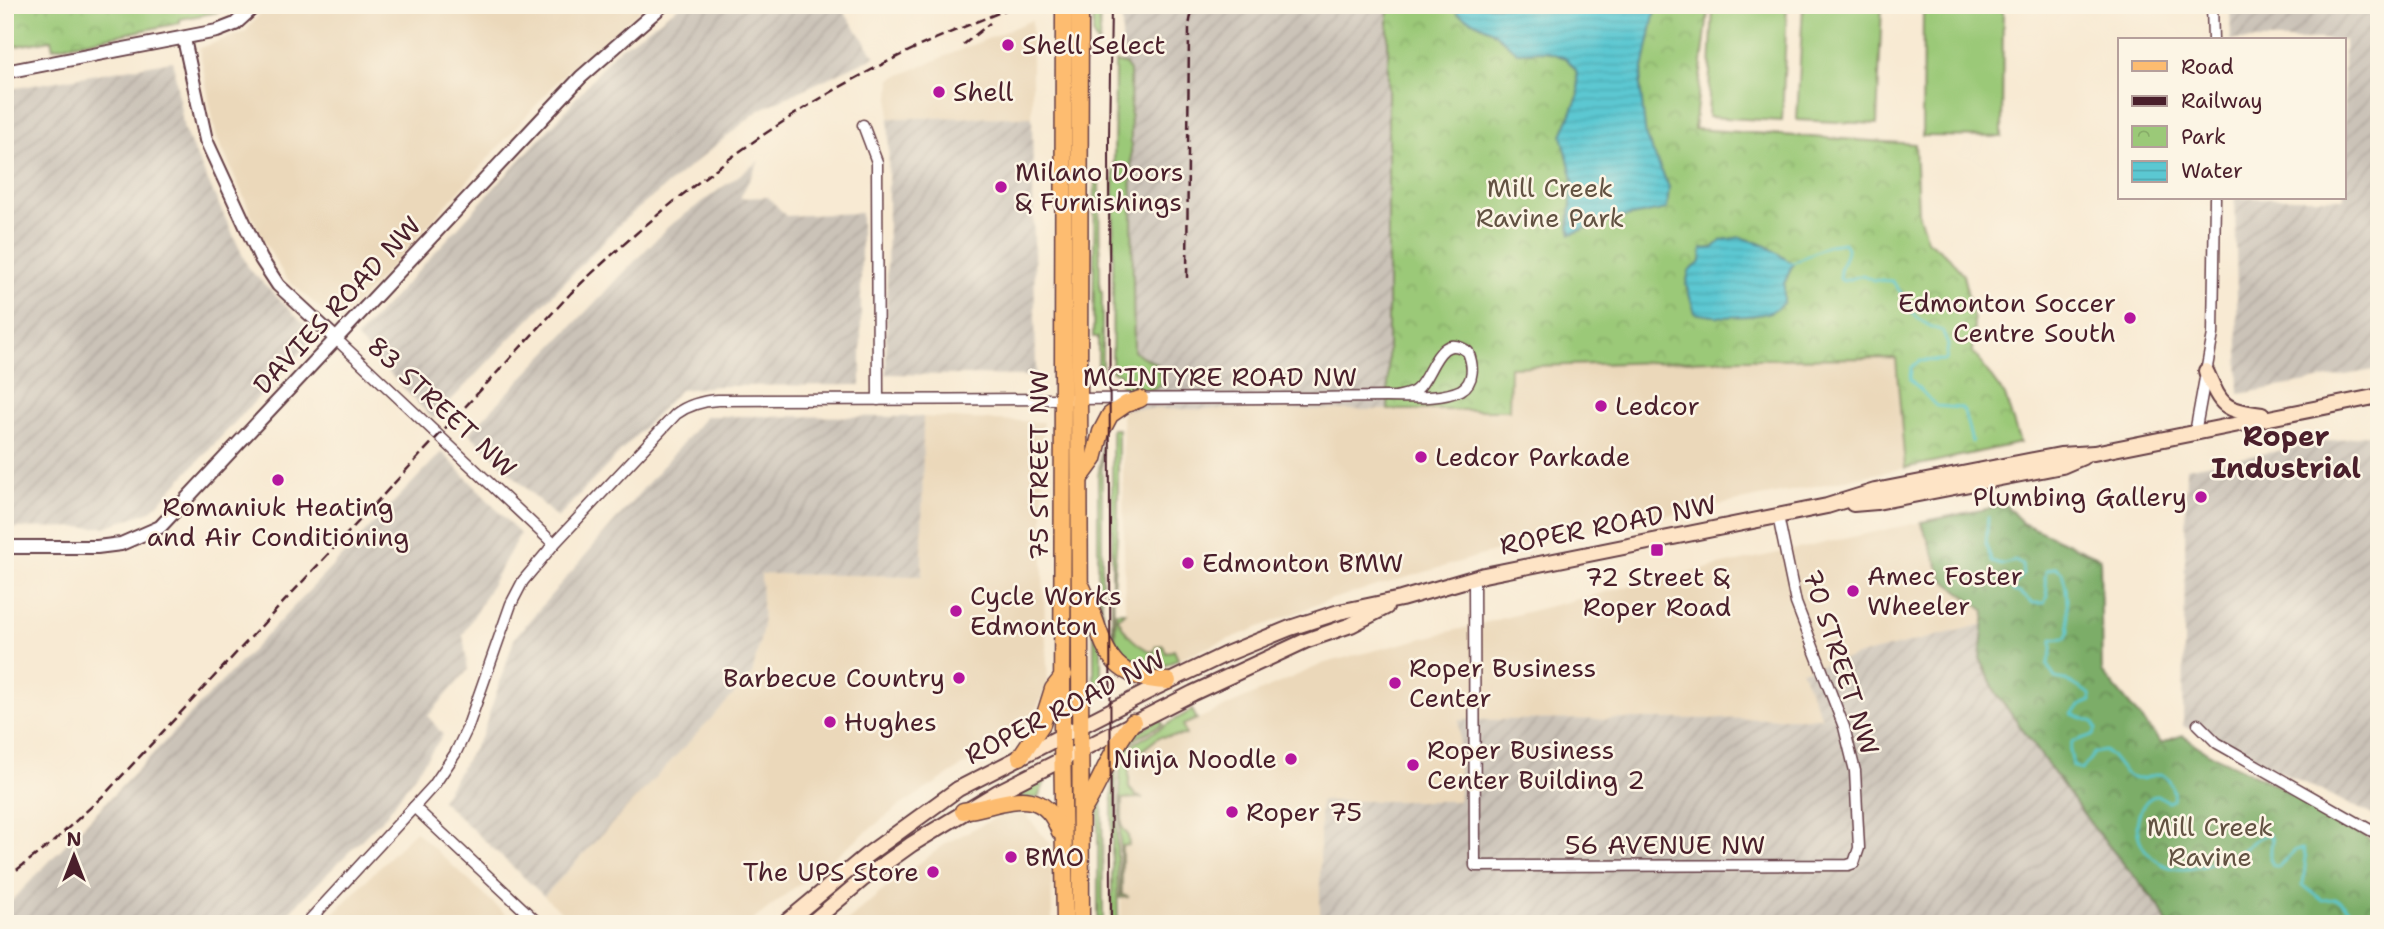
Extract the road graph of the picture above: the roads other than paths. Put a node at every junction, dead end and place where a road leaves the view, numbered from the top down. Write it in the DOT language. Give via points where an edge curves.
graph roads {
  1 [pos="257,5"];
  2 [pos="663,5"];
  3 [pos="1064,5"];
  4 [pos="1080,5"];
  5 [pos="2212,5"];
  6 [pos="184,38"];
  7 [pos="2213,38"];
  8 [pos="5,72"];
  9 [pos="863,125"];
  10 [pos="2215,200"];
  11 [pos="335,338"];
  12 [pos="2206,371"];
  13 [pos="2379,396"];
  14 [pos="1395,397"];
  15 [pos="1071,399"];
  16 [pos="1140,399"];
  17 [pos="878,400"];
  18 [pos="2274,417"];
  19 [pos="2195,433"];
  20 [pos="1080,478"];
  21 [pos="1778,516"];
  22 [pos="554,544"];
  23 [pos="5,547"];
  24 [pos="1474,578"];
  25 [pos="1080,582"];
  26 [pos="1401,599"];
  27 [pos="1064,675"];
  28 [pos="1168,681"];
  29 [pos="1133,722"];
  30 [pos="2199,724"];
  31 [pos="1080,725"];
  32 [pos="1062,735"];
  33 [pos="1080,748"];
  34 [pos="1020,757"];
  35 [pos="1062,758"];
  36 [pos="414,807"];
  37 [pos="963,811"];
  38 [pos="1081,813"];
  39 [pos="2379,835"];
  40 [pos="1064,844"];
  41 [pos="1854,863"];
  42 [pos="306,924"];
  43 [pos="539,924"];
  44 [pos="784,924"];
  45 [pos="810,924"];
  46 [pos="1065,924"];
  47 [pos="1081,924"];
  1 -- 6 [label="street" via="226,28"];
  2 -- 11 [label="street, DAVIES ROAD NW" via="581,77"];
  3 -- 15 [label="main road, 75 STREET NW"];
  4 -- 15 [label="main road, 75 STREET NW"];
  5 -- 7 [label="street"];
  6 -- 8 [label="street"];
  6 -- 11 [label="street, 83 STREET NW" via="206,140 261,259 278,285"];
  9 -- 17 [label="street" via="877,162"];
  10 -- 12 [label="street" via="2213,334"];
  11 -- 22 [label="street, 83 STREET NW"];
  11 -- 23 [label="street, DAVIES ROAD NW" via="160,527 121,544"];
  12 -- 18 [label="main road" via="2225,406"];
  12 -- 19 [label="street"];
  13 -- 18 [label="main road, ROPER ROAD NW"];
  14 -- 14 [label="street, MCINTYRE ROAD NW" via="1419,388 1444,349 1468,352 1472,372 1462,389 1425,397"];
  14 -- 16 [label="street, MCINTYRE ROAD NW"];
  15 -- 16 [label="street, MCINTYRE ROAD NW"];
  15 -- 17 [label="street, MCINTYRE ROAD NW"];
  15 -- 20 [label="main road, 75 STREET NW"];
  15 -- 27 [label="main road, 75 STREET NW"];
  16 -- 20 [label="main road" via="1110,415 1094,460"];
  17 -- 22 [label="street, MCINTYRE ROAD NW" via="710,400 688,406"];
  18 -- 19 [label="main road, ROPER ROAD NW"];
  19 -- 21 [label="main road, ROPER ROAD NW" via="2094,453 2060,454 1875,491"];
  20 -- 25 [label="main road, 75 STREET NW"];
  21 -- 24 [label="main road, ROPER ROAD NW"];
  21 -- 41 [label="street, 70 STREET NW" via="1796,603 1844,727 1854,771 1859,848"];
  22 -- 36 [label="street, MCINTYRE ROAD NW" via="510,604 455,754"];
  24 -- 26 [label="main road, ROPER ROAD NW"];
  24 -- 41 [label="street, 56 AVENUE NW" via="1475,866"];
  25 -- 28 [label="main road" via="1116,663 1132,676"];
  25 -- 31 [label="main road, 75 STREET NW"];
  26 -- 28 [label="main road, ROPER ROAD NW" via="1299,625"];
  26 -- 29 [label="main road, ROPER ROAD NW"];
  27 -- 32 [label="main road, 75 STREET NW"];
  27 -- 34 [label="main road" via="1053,689 1042,724"];
  28 -- 31 [label="main road, ROPER ROAD NW"];
  29 -- 33 [label="main road, ROPER ROAD NW"];
  29 -- 38 [label="main road"];
  30 -- 39 [label="street" via="2217,743"];
  31 -- 32 [label="main road, ROPER ROAD NW"];
  31 -- 33 [label="main road, 75 STREET NW"];
  32 -- 34 [label="main road, ROPER ROAD NW"];
  32 -- 35 [label="main road, 75 STREET NW"];
  33 -- 35 [label="main road, ROPER ROAD NW"];
  33 -- 38 [label="main road, 75 STREET NW"];
  34 -- 44 [label="main road, ROPER ROAD NW" via="958,789 915,819"];
  35 -- 37 [label="main road, ROPER ROAD NW"];
  35 -- 40 [label="main road, 75 STREET NW"];
  36 -- 42 [label="street, MCINTYRE ROAD NW"];
  36 -- 43 [label="street"];
  37 -- 40 [label="main road" via="1017,800 1038,803 1054,815"];
  37 -- 45 [label="main road, ROPER ROAD NW" via="879,868"];
  38 -- 47 [label="main road, 75 STREET NW"];
  40 -- 46 [label="main road, 75 STREET NW"];
}
